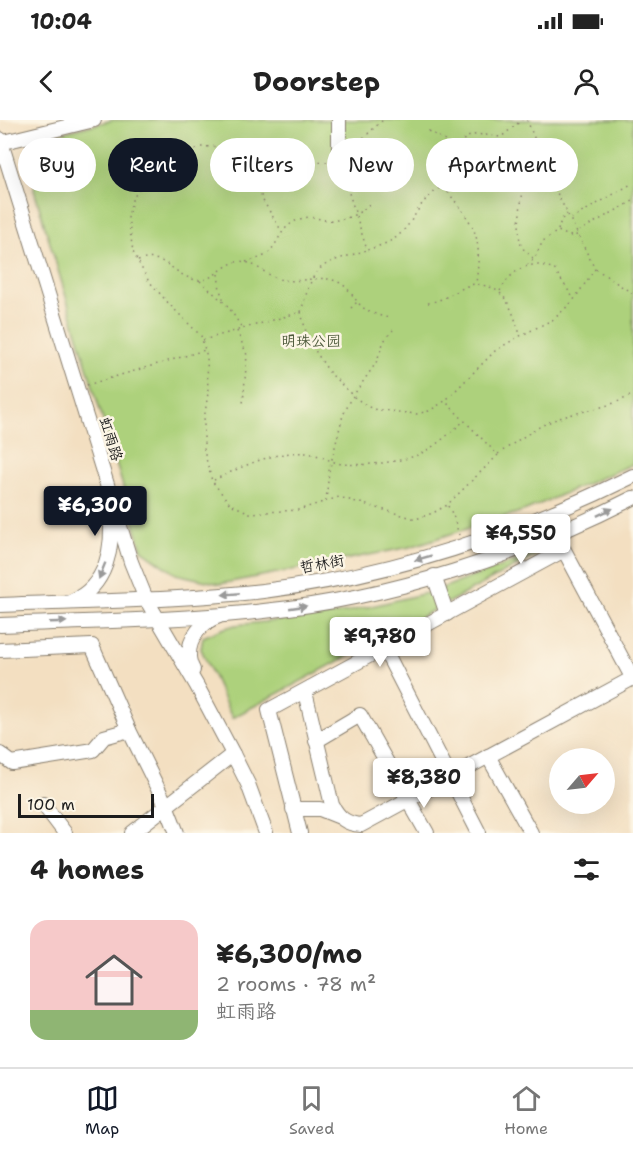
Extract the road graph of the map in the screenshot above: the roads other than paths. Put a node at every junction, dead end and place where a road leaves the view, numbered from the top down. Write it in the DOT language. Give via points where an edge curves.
graph roads {
  1 [pos="56,120"];
  2 [pos="94,120"];
  3 [pos="336,122"];
  4 [pos="337,138"];
  5 [pos="0,140"];
  6 [pos="104,472"];
  7 [pos="633,476"];
  8 [pos="633,498"];
  9 [pos="434,576"];
  10 [pos="146,599"];
  11 [pos="70,602"];
  12 [pos="0,605"];
  13 [pos="447,614"];
  14 [pos="223,615"];
  15 [pos="156,618"];
  16 [pos="0,625"];
  17 [pos="384,648"];
  18 [pos="0,650"];
  19 [pos="633,678"];
  20 [pos="197,686"];
  21 [pos="305,692"];
  22 [pos="129,730"];
  23 [pos="316,741"];
  24 [pos="0,754"];
  25 [pos="233,754"];
  26 [pos="488,756"];
  27 [pos="448,777"];
  28 [pos="409,799"];
  29 [pos="44,804"];
  30 [pos="166,804"];
  31 [pos="292,809"];
  32 [pos="353,827"];
  33 [pos="65,833"];
  34 [pos="132,833"];
  35 [pos="177,833"];
  36 [pos="267,833"];
  37 [pos="300,833"];
  38 [pos="427,833"];
  39 [pos="478,833"];
  40 [pos="531,833"];
  1 -- 5 [label="street"];
  2 -- 5 [label="street"];
  3 -- 4 [label="street"];
  5 -- 6 [label="street, 虹雨路"];
  6 -- 10 [label="street, 虹雨路"];
  6 -- 11 [label="street, one-way" via="112,527 110,551 99,579 85,594"];
  7 -- 10 [label="street, 哲林街, one-way" via="569,507 461,547 398,565 307,585"];
  9 -- 8 [label="street, one-way" via="527,546"];
  9 -- 13 [label="street"];
  14 -- 9 [label="street, one-way" via="361,596"];
  10 -- 11 [label="street, 哲林街"];
  10 -- 15 [label="street, 虹雨路"];
  11 -- 12 [label="street, 哲林街"];
  13 -- 17 [label="street"];
  13 -- 19 [label="street" via="564,550"];
  14 -- 15 [label="street"];
  14 -- 20 [label="street" via="205,623 188,654"];
  16 -- 15 [label="street, one-way"];
  15 -- 20 [label="street, 虹雨路"];
  17 -- 21 [label="street"];
  17 -- 27 [label="street"];
  18 -- 22 [label="street" via="92,646"];
  19 -- 26 [label="street"];
  20 -- 25 [label="street, 虹雨路"];
  21 -- 23 [label="street"];
  21 -- 31 [label="street" via="269,710"];
  22 -- 24 [label="street" via="105,737 93,750 12,763"];
  22 -- 30 [label="street"];
  23 -- 28 [label="street" via="360,716"];
  23 -- 32 [label="street" via="332,805"];
  25 -- 30 [label="street"];
  25 -- 36 [label="street, 虹雨路"];
  26 -- 27 [label="street"];
  26 -- 40 [label="street"];
  27 -- 28 [label="street"];
  27 -- 39 [label="street"];
  28 -- 32 [label="street"];
  28 -- 38 [label="street"];
  29 -- 33 [label="street"];
  30 -- 34 [label="street"];
  30 -- 35 [label="street"];
  31 -- 32 [label="street" via="320,809"];
  31 -- 37 [label="street"];
}
